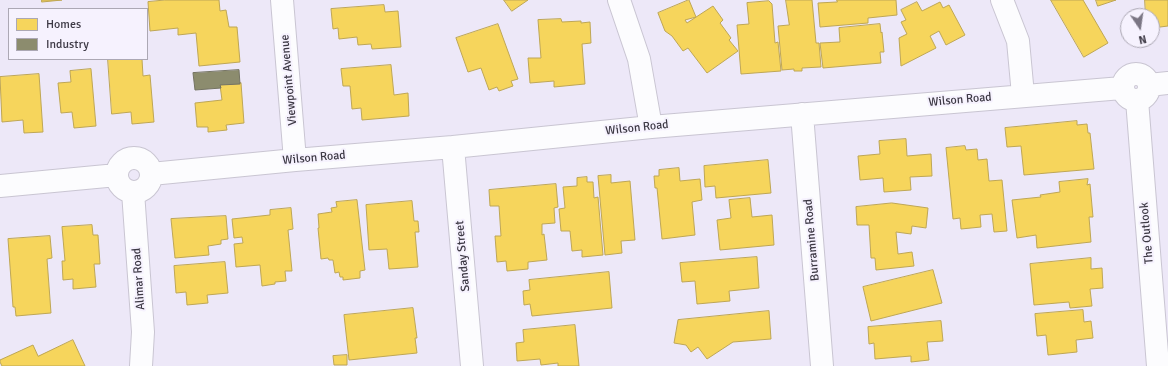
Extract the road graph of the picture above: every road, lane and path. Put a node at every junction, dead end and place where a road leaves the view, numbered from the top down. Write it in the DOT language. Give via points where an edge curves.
graph roads {
  1 [pos="282,0"];
  2 [pos="619,0"];
  3 [pos="1002,0"];
  4 [pos="1144,89"];
  5 [pos="1023,95"];
  6 [pos="802,114"];
  7 [pos="651,127"];
  8 [pos="453,147"];
  9 [pos="295,160"];
  10 [pos="151,174"];
  11 [pos="117,175"];
  12 [pos="0,186"];
  13 [pos="133,192"];
  14 [pos="141,366"];
  15 [pos="472,366"];
  16 [pos="822,366"];
  17 [pos="1158,366"];
  1 -- 9 [label="street, Viewpoint Avenue"];
  2 -- 7 [label="street" via="639,59"];
  3 -- 5 [label="street" via="1018,41"];
  4 -- 5 [label="street, Wilson Road"];
  4 -- 17 [label="street, The Outlook"];
  5 -- 6 [label="street, Wilson Road"];
  6 -- 7 [label="street, Wilson Road"];
  6 -- 16 [label="street, Burramine Road"];
  7 -- 8 [label="street, Wilson Road"];
  8 -- 9 [label="street, Wilson Road"];
  8 -- 15 [label="street, Sanday Street"];
  9 -- 10 [label="street, Wilson Road"];
  10 -- 11 [label="street" via="147,163 136,158 121,164"];
  10 -- 13 [label="street" via="148,185"];
  11 -- 12 [label="street"];
  11 -- 13 [label="street" via="122,187"];
  13 -- 14 [label="street, Alimar Road" via="143,332"];
}
